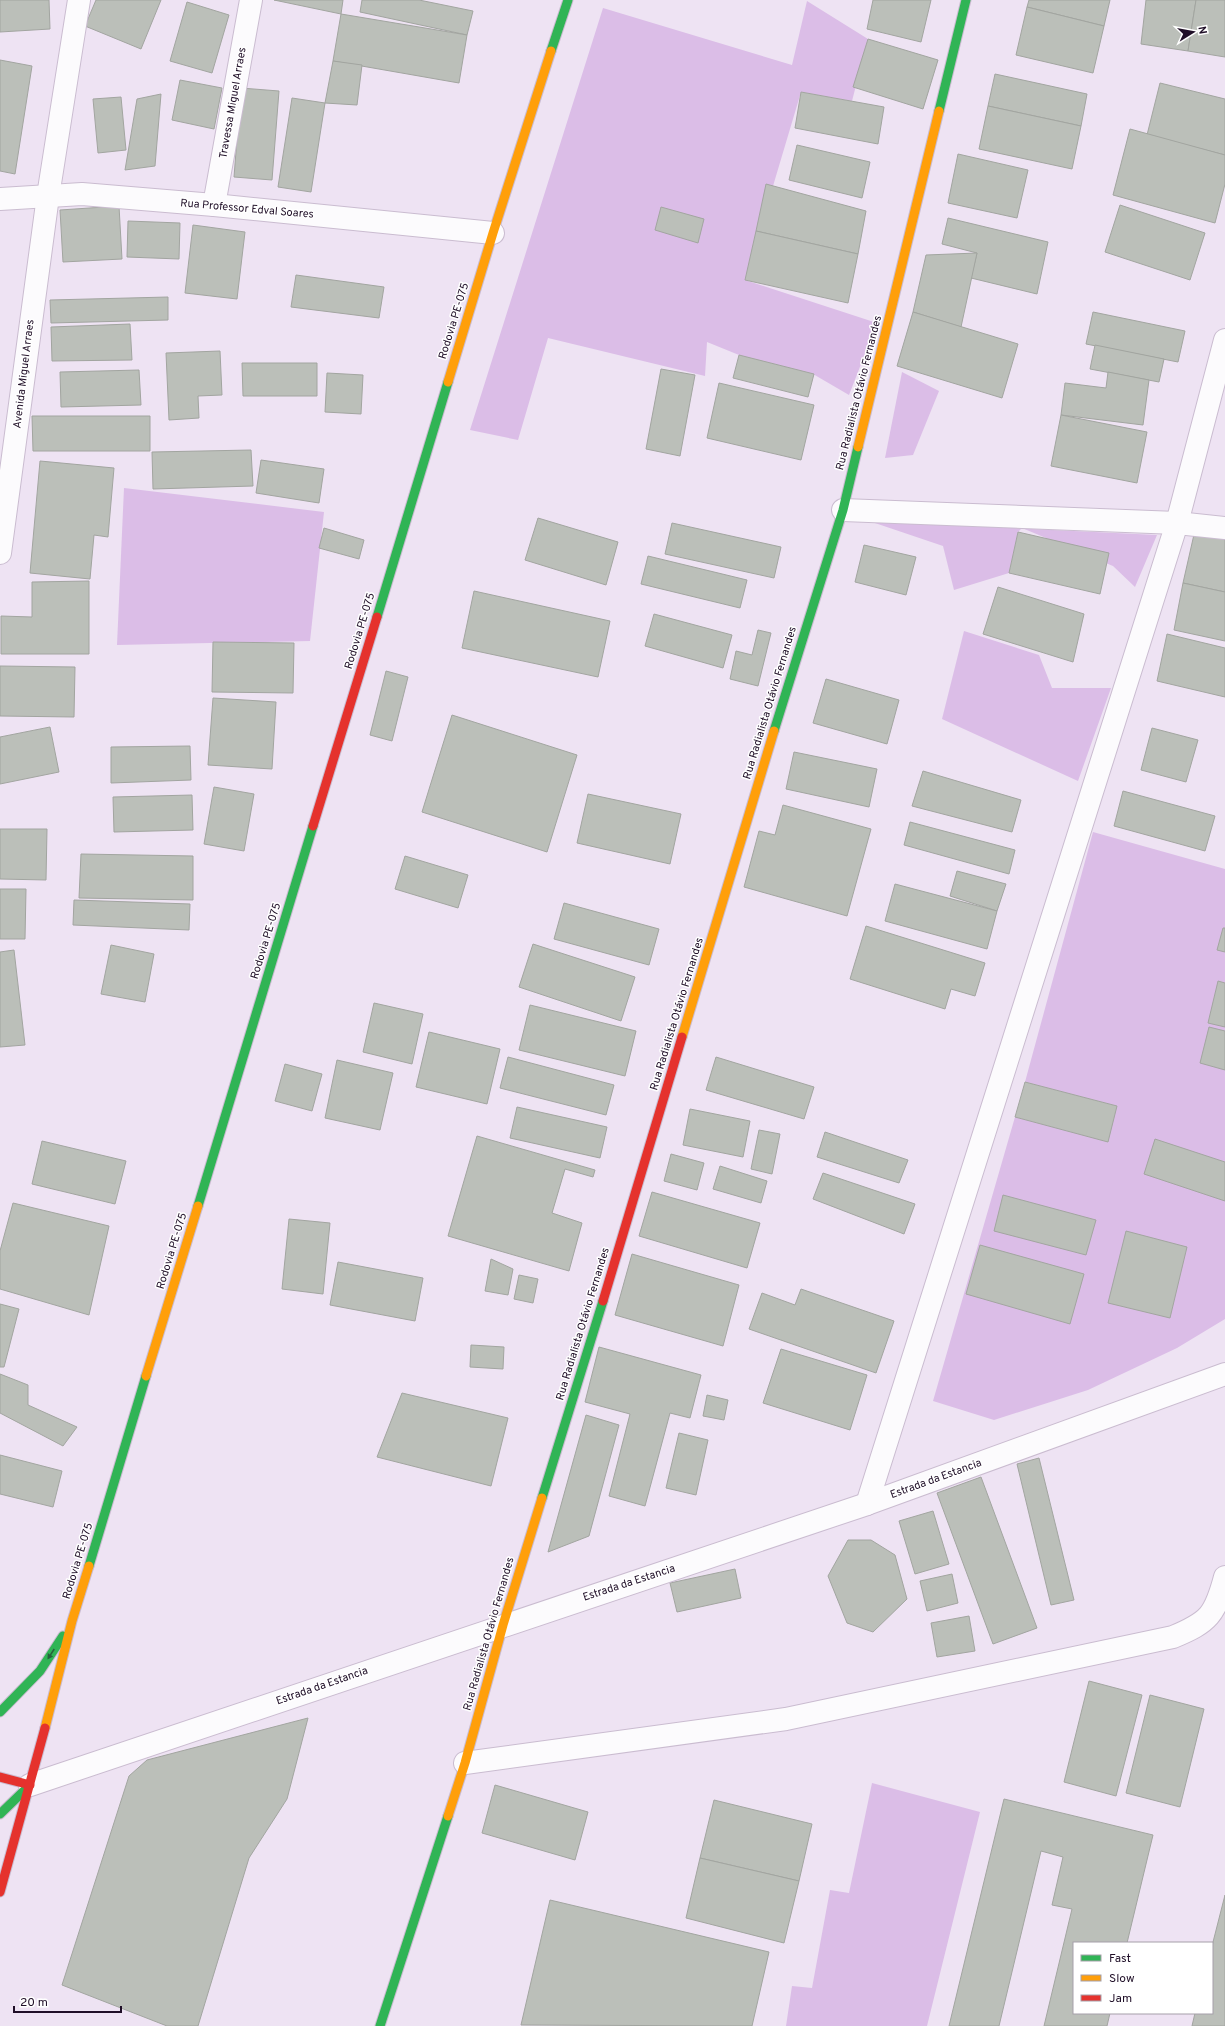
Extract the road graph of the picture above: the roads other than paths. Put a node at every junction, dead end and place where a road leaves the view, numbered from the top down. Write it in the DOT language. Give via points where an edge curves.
graph roads {
  1 [pos="79,0"];
  2 [pos="251,0"];
  3 [pos="568,0"];
  4 [pos="966,0"];
  5 [pos="48,196"];
  6 [pos="0,199"];
  7 [pos="214,205"];
  8 [pos="493,233"];
  9 [pos="1225,340"];
  10 [pos="843,510"];
  11 [pos="1177,523"];
  12 [pos="1225,528"];
  13 [pos="0,553"];
  14 [pos="1225,1374"];
  15 [pos="867,1504"];
  16 [pos="1225,1577"];
  17 [pos="72,1621"];
  18 [pos="504,1625"];
  19 [pos="0,1712"];
  20 [pos="464,1763"];
  21 [pos="0,1777"];
  22 [pos="30,1785"];
  23 [pos="0,1814"];
  24 [pos="0,1892"];
  25 [pos="380,2026"];
  1 -- 5 [label="street, Avenida Miguel Arraes"];
  2 -- 7 [label="street, Travessa Miguel Arraes"];
  3 -- 8 [label="main road, Rodovia PE-075"];
  4 -- 10 [label="main road, Rua Radialista Otávio Fernandes"];
  5 -- 6 [label="street, Rua Professor Edval Soares"];
  5 -- 7 [label="street, Rua Professor Edval Soares" via="82,194"];
  5 -- 13 [label="street, Avenida Miguel Arraes"];
  7 -- 8 [label="street, Rua Professor Edval Soares"];
  8 -- 17 [label="main road, Rodovia PE-075"];
  9 -- 11 [label="street"];
  10 -- 11 [label="street"];
  10 -- 18 [label="main road, Rua Radialista Otávio Fernandes"];
  11 -- 12 [label="street"];
  11 -- 15 [label="street"];
  14 -- 15 [label="street, Estrada da Estancia"];
  15 -- 18 [label="street, Estrada da Estancia"];
  16 -- 20 [label="street" via="1211,1615 1198,1626 1173,1637 786,1719"];
  17 -- 19 [label="main road, one-way" via="40,1671"];
  17 -- 22 [label="main road, Rodovia PE-075"];
  18 -- 20 [label="main road, Rua Radialista Otávio Fernandes"];
  18 -- 22 [label="street, Estrada da Estancia"];
  20 -- 25 [label="main road, Rua Radialista Otávio Fernandes"];
  21 -- 22 [label="main road"];
  22 -- 23 [label="main road"];
  22 -- 24 [label="main road, Rodovia PE-075"];
}
